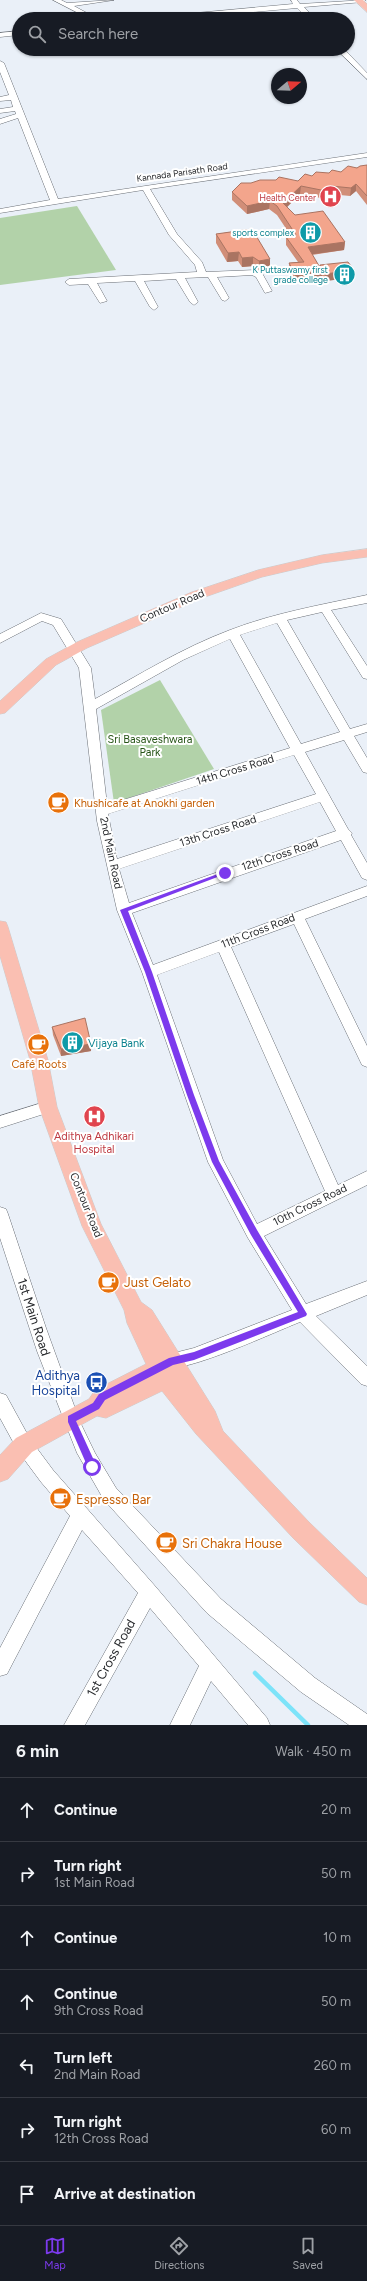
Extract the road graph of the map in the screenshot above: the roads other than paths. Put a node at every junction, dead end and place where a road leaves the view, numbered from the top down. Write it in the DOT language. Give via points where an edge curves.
graph roads {
  1 [pos="56,0"];
  2 [pos="112,0"];
  3 [pos="362,0"];
  4 [pos="296,2"];
  5 [pos="66,5"];
  6 [pos="367,9"];
  7 [pos="80,12"];
  8 [pos="211,12"];
  9 [pos="305,12"];
  10 [pos="12,34"];
  11 [pos="0,35"];
  12 [pos="347,56"];
  13 [pos="0,63"];
  14 [pos="367,77"];
  15 [pos="3,79"];
  16 [pos="13,97"];
  17 [pos="0,99"];
  18 [pos="0,112"];
  19 [pos="19,112"];
  20 [pos="0,122"];
  21 [pos="367,155"];
  22 [pos="145,187"];
  23 [pos="55,202"];
  24 [pos="0,211"];
  25 [pos="206,275"];
  26 [pos="179,276"];
  27 [pos="138,278"];
  28 [pos="91,280"];
  29 [pos="69,282"];
  30 [pos="268,291"];
  31 [pos="225,298"];
  32 [pos="102,301"];
  33 [pos="194,302"];
  34 [pos="154,307"];
  35 [pos="367,553"];
  36 [pos="367,599"];
  37 [pos="324,608"];
  38 [pos="280,618"];
  39 [pos="234,633"];
  40 [pos="0,639"];
  41 [pos="75,649"];
  42 [pos="367,675"];
  43 [pos="90,707"];
  44 [pos="0,709"];
  45 [pos="367,728"];
  46 [pos="348,734"];
  47 [pos="298,750"];
  48 [pos="367,769"];
  49 [pos="325,796"];
  50 [pos="102,811"];
  51 [pos="346,833"];
  52 [pos="112,866"];
  53 [pos="367,874"];
  54 [pos="367,891"];
  55 [pos="124,910"];
  56 [pos="297,916"];
  57 [pos="0,927"];
  58 [pos="223,945"];
  59 [pos="149,972"];
  60 [pos="367,1062"];
  61 [pos="48,1107"];
  62 [pos="0,1122"];
  63 [pos="367,1178"];
  64 [pos="334,1194"];
  65 [pos="0,1214"];
  66 [pos="254,1232"];
  67 [pos="367,1288"];
  68 [pos="303,1314"];
  69 [pos="169,1370"];
  70 [pos="367,1378"];
  71 [pos="0,1401"];
  72 [pos="71,1419"];
  73 [pos="24,1445"];
  74 [pos="0,1471"];
  75 [pos="80,1516"];
  76 [pos="149,1592"];
  77 [pos="367,1594"];
  78 [pos="209,1665"];
  79 [pos="0,1667"];
  80 [pos="74,1725"];
  81 [pos="180,1725"];
  82 [pos="260,1725"];
  83 [pos="366,1725"];
  1 -- 5 [label="street"];
  2 -- 5 [label="street"];
  3 -- 4 [label="street"];
  3 -- 6 [label="main road"];
  4 -- 8 [label="street"];
  4 -- 9 [label="street"];
  5 -- 7 [label="street"];
  10 -- 11 [label="street"];
  12 -- 14 [label="street"];
  13 -- 15 [label="street"];
  15 -- 16 [label="street"];
  16 -- 17 [label="street"];
  16 -- 19 [label="street"];
  18 -- 19 [label="street"];
  19 -- 20 [label="street"];
  19 -- 23 [label="street"];
  21 -- 22 [label="street, Kannada Parisath Road"];
  22 -- 23 [label="street, Kannada Parisath Road"];
  22 -- 25 [label="street" via="173,235"];
  23 -- 24 [label="street, Kannada Parisath Road"];
  25 -- 26 [label="street"];
  25 -- 30 [label="street" via="257,273"];
  25 -- 31 [label="street"];
  26 -- 27 [label="street"];
  26 -- 33 [label="street"];
  27 -- 28 [label="street"];
  27 -- 34 [label="street"];
  28 -- 29 [label="street"];
  28 -- 32 [label="street"];
  35 -- 41 [label="main road, Contour Road" via="322,559 258,574 197,595"];
  36 -- 37 [label="street"];
  37 -- 38 [label="street"];
  37 -- 42 [label="street"];
  38 -- 39 [label="street"];
  38 -- 46 [label="street"];
  39 -- 43 [label="street" via="197,649"];
  39 -- 47 [label="street"];
  40 -- 41 [label="street, 2nd Main Road" via="41,617 57,622"];
  41 -- 43 [label="street, 2nd Main Road" via="85,668"];
  41 -- 44 [label="main road, Contour Road" via="51,662"];
  43 -- 50 [label="street, 2nd Main Road"];
  45 -- 46 [label="street, 14th Cross Road"];
  46 -- 47 [label="street, 14th Cross Road"];
  46 -- 48 [label="street"];
  47 -- 49 [label="street"];
  47 -- 50 [label="street, 14th Cross Road"];
  49 -- 51 [label="street"];
  49 -- 52 [label="street, 13th Cross Road"];
  50 -- 52 [label="street, 2nd Main Road"];
  51 -- 53 [label="street"];
  51 -- 55 [label="street, 12th Cross Road"];
  52 -- 55 [label="street, 2nd Main Road"];
  54 -- 56 [label="street, 11th Cross Road"];
  55 -- 59 [label="street, 2nd Main Road"];
  56 -- 58 [label="street, 11th Cross Road"];
  56 -- 60 [label="street"];
  57 -- 61 [label="main road, Contour Road" via="39,1060"];
  58 -- 59 [label="street, 11th Cross Road"];
  58 -- 64 [label="street"];
  59 -- 66 [label="street, 2nd Main Road" via="190,1095 216,1162"];
  61 -- 62 [label="street"];
  61 -- 69 [label="main road, Contour Road" via="92,1226 134,1310 135,1323"];
  63 -- 64 [label="street, 10th Cross Road"];
  64 -- 66 [label="street, 10th Cross Road"];
  65 -- 72 [label="street, 1st Main Road" via="44,1349"];
  66 -- 68 [label="street, 2nd Main Road"];
  67 -- 68 [label="street"];
  68 -- 69 [label="street" via="194,1356"];
  68 -- 70 [label="street, 2nd Main Road"];
  69 -- 72 [label="main road" via="106,1408 96,1406"];
  69 -- 77 [label="main road, Contour Road" via="200,1425 300,1530"];
  71 -- 73 [label="street"];
  72 -- 73 [label="main road"];
  72 -- 83 [label="street, 1st Main Road" via="92,1467 110,1494 214,1606 308,1685"];
  73 -- 74 [label="main road"];
  73 -- 75 [label="street"];
  75 -- 76 [label="street"];
  75 -- 79 [label="street"];
  76 -- 78 [label="street"];
  76 -- 80 [label="street, 1st Cross Road"];
  78 -- 81 [label="street"];
  78 -- 82 [label="street"];
}
